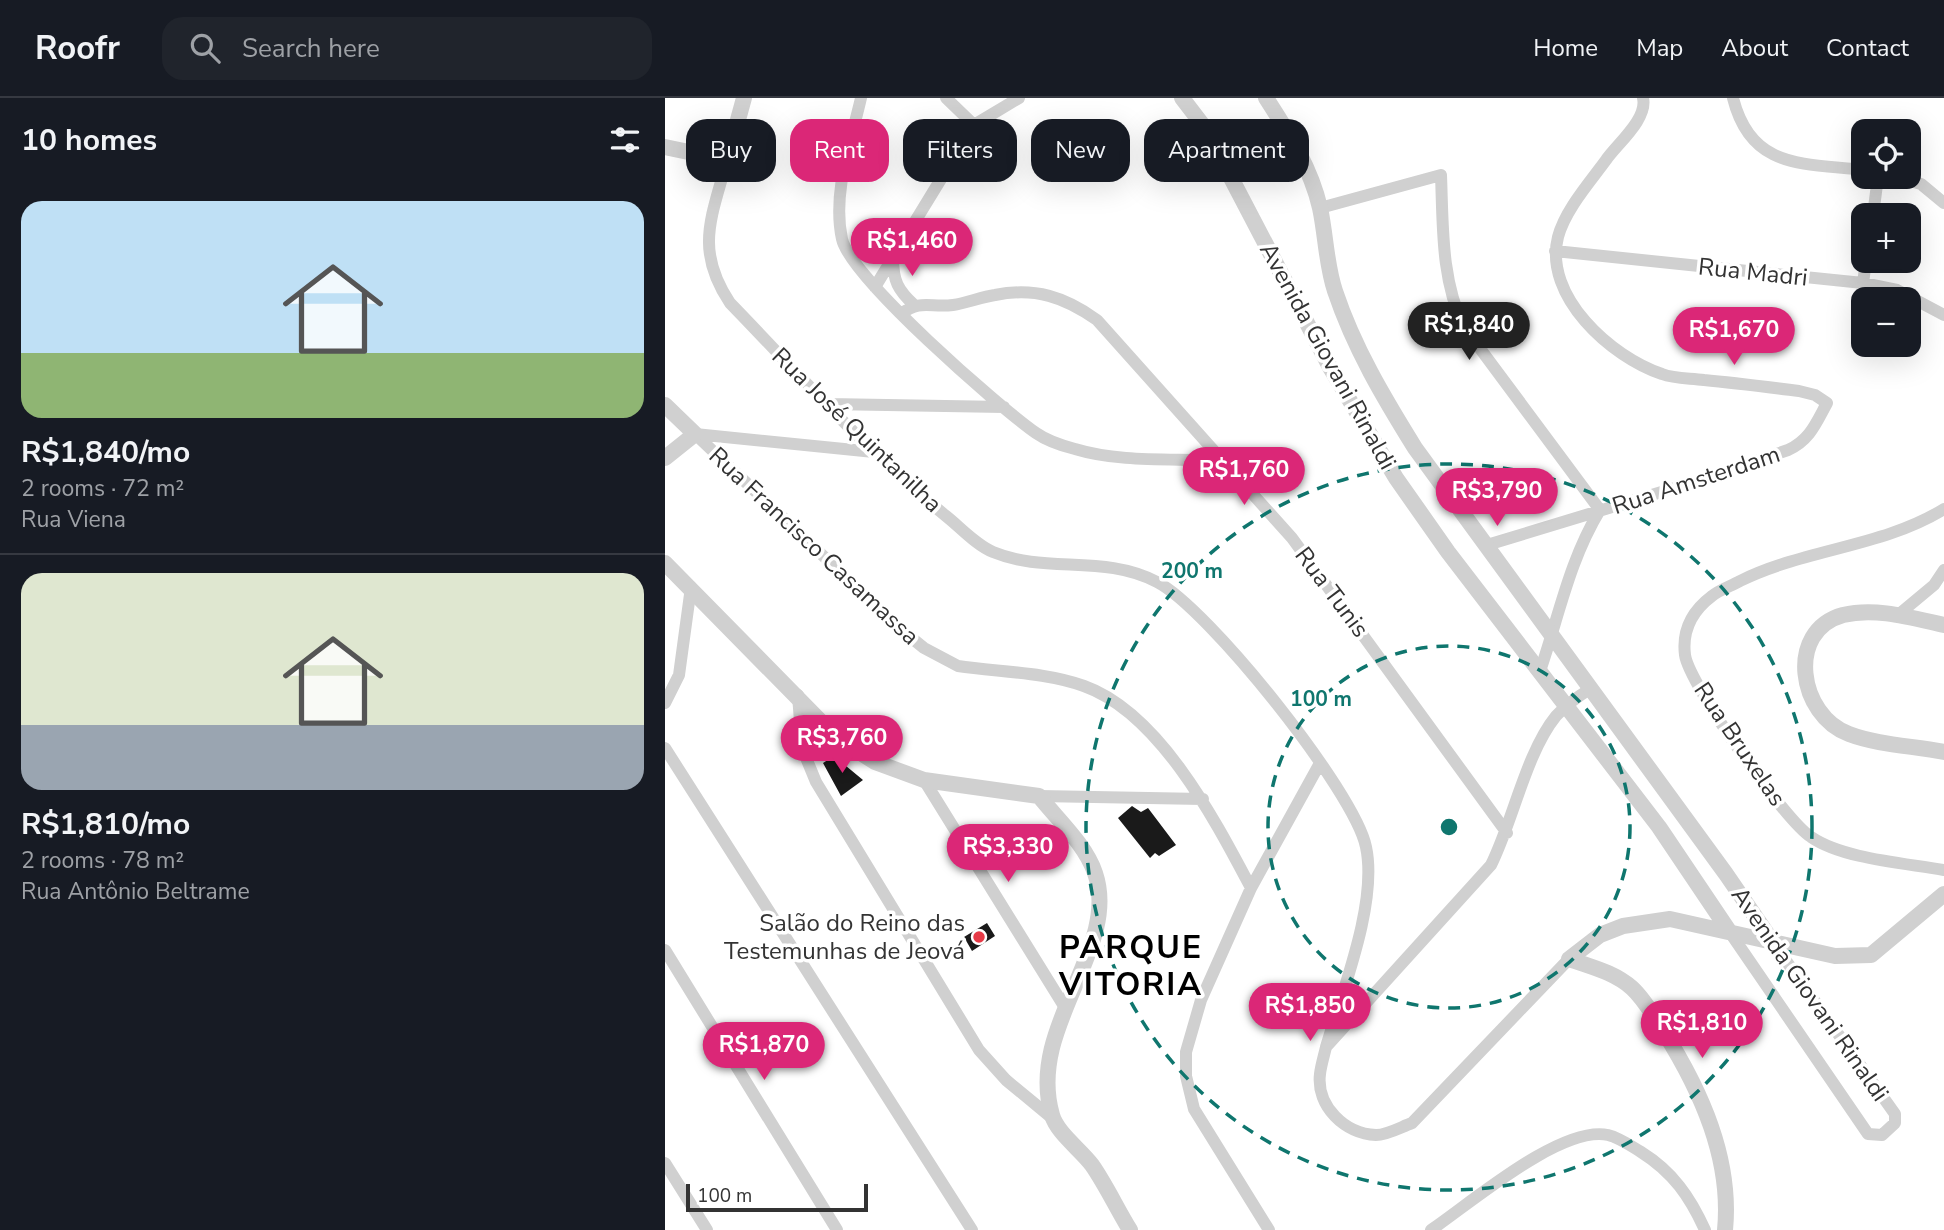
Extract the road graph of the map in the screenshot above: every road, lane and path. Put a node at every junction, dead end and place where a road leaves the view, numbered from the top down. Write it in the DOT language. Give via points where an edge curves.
graph roads {
  1 [pos="744,98"];
  2 [pos="861,98"];
  3 [pos="946,98"];
  4 [pos="1019,98"];
  5 [pos="1182,98"];
  6 [pos="1266,98"];
  7 [pos="1643,98"];
  8 [pos="1733,98"];
  9 [pos="738,119"];
  10 [pos="968,119"];
  11 [pos="984,119"];
  12 [pos="665,147"];
  13 [pos="686,151"];
  14 [pos="1851,168"];
  15 [pos="722,182"];
  16 [pos="939,182"];
  17 [pos="1921,184"];
  18 [pos="1944,203"];
  19 [pos="1320,208"];
  20 [pos="1555,251"];
  21 [pos="893,258"];
  22 [pos="1864,273"];
  23 [pos="1863,283"];
  24 [pos="875,287"];
  25 [pos="914,304"];
  26 [pos="901,314"];
  27 [pos="1944,315"];
  28 [pos="828,404"];
  29 [pos="665,405"];
  30 [pos="1004,407"];
  31 [pos="695,434"];
  32 [pos="874,452"];
  33 [pos="665,458"];
  34 [pos="1223,461"];
  35 [pos="1944,509"];
  36 [pos="1600,510"];
  37 [pos="1487,545"];
  38 [pos="665,563"];
  39 [pos="1944,570"];
  40 [pos="691,586"];
  41 [pos="1898,615"];
  42 [pos="1944,625"];
  43 [pos="1552,636"];
  44 [pos="1540,671"];
  45 [pos="1590,689"];
  46 [pos="798,695"];
  47 [pos="665,703"];
  48 [pos="1566,705"];
  49 [pos="665,748"];
  50 [pos="1944,752"];
  51 [pos="1319,763"];
  52 [pos="924,779"];
  53 [pos="1039,796"];
  54 [pos="1203,799"];
  55 [pos="1507,833"];
  56 [pos="1944,870"];
  57 [pos="1251,888"];
  58 [pos="1944,894"];
  59 [pos="1712,919"];
  60 [pos="1729,931"];
  61 [pos="1772,941"];
  62 [pos="665,950"];
  63 [pos="1569,959"];
  64 [pos="1064,1006"];
  65 [pos="1326,1047"];
  66 [pos="1052,1118"];
  67 [pos="665,1163"];
  68 [pos="707,1230"];
  69 [pos="838,1230"];
  70 [pos="972,1230"];
  71 [pos="1130,1230"];
  72 [pos="1269,1230"];
  73 [pos="1431,1230"];
  74 [pos="1705,1230"];
  75 [pos="1725,1230"];
  1 -- 9 [label="street, Rua José Quintanilha"];
  2 -- 24 [label="street" via="840,192 842,239 849,256"];
  3 -- 10 [label="street"];
  4 -- 11 [label="street"];
  5 -- 44 [label="street, Avenida Giovani Rinaldi" via="1205,128 1369,436 1448,552"];
  6 -- 19 [label="street, Avenida Giovani Rinaldi" via="1297,148"];
  7 -- 20 [label="street" via="1642,111 1572,208"];
  8 -- 14 [label="street" via="1748,131 1765,153 1781,160"];
  12 -- 13 [label="street"];
  15 -- 28 [label="street, Rua José Quintanilha" via="708,240 712,273 730,303"];
  16 -- 21 [label="street"];
  17 -- 18 [label="street"];
  19 -- 36 [label="street" via="1441,174 1452,303 1464,327"];
  19 -- 37 [label="street, Avenida Giovani Rinaldi" via="1327,266 1336,295 1382,395"];
  20 -- 23 [label="street, Rua Madri"];
  20 -- 36 [label="street, Rua Amsterdam" via="1562,284 1577,310 1627,360 1664,375 1799,391 1827,403 1810,434 1788,450"];
  21 -- 24 [label="street"];
  21 -- 25 [label="street" via="898,290"];
  22 -- 23 [label="street"];
  23 -- 27 [label="street, Rua Madri" via="1897,290"];
  24 -- 26 [label="street"];
  25 -- 26 [label="street"];
  25 -- 34 [label="street, Rua Tunis" via="951,305 998,294 1038,293 1071,302 1097,320"];
  26 -- 30 [label="street"];
  28 -- 30 [label="street"];
  28 -- 32 [label="street, Rua José Quintanilha"];
  29 -- 31 [label="street, Rua Francisco Casamassa"];
  30 -- 34 [label="street" via="1038,435 1075,449 1104,455"];
  31 -- 32 [label="street"];
  31 -- 33 [label="street"];
  31 -- 54 [label="street, Rua Francisco Casamassa" via="924,648 958,666 1075,684 1113,701 1167,753"];
  32 -- 51 [label="street, Rua José Quintanilha" via="993,552 1052,563 1122,567 1179,595 1228,646"];
  34 -- 55 [label="street, Rua Tunis" via="1292,538"];
  35 -- 56 [label="street, Rua Bruxelas" via="1914,526 1757,573 1712,595 1693,614 1684,634 1685,658 1699,688 1785,813 1810,837 1843,850"];
  36 -- 37 [label="street, Rua Amsterdam"];
  36 -- 43 [label="street" via="1582,540 1563,589"];
  37 -- 43 [label="street, Avenida Giovani Rinaldi"];
  38 -- 40 [label="street"];
  39 -- 41 [label="street" via="1934,585"];
  40 -- 46 [label="street"];
  40 -- 47 [label="street" via="679,676"];
  41 -- 42 [label="street"];
  41 -- 50 [label="street" via="1844,615 1825,622 1811,642 1805,680 1815,707 1848,734"];
  43 -- 44 [label="street"];
  43 -- 45 [label="street, Avenida Giovani Rinaldi"];
  44 -- 48 [label="street, Avenida Giovani Rinaldi"];
  45 -- 48 [label="street"];
  45 -- 61 [label="street, Avenida Giovani Rinaldi"];
  46 -- 52 [label="street" via="837,738 875,762"];
  46 -- 66 [label="street" via="802,748 816,782 979,1050 1006,1080"];
  48 -- 55 [label="street" via="1546,730"];
  48 -- 59 [label="street, Avenida Giovani Rinaldi" via="1659,827"];
  49 -- 70 [label="street"];
  51 -- 57 [label="street"];
  51 -- 65 [label="street, Rua José Quintanilha" via="1353,813 1366,847 1368,897"];
  52 -- 53 [label="street"];
  52 -- 64 [label="street"];
  53 -- 54 [label="street"];
  53 -- 64 [label="street" via="1090,860 1099,888 1093,939"];
  54 -- 57 [label="street, Rua Francisco Casamassa"];
  55 -- 65 [label="street" via="1491,865"];
  57 -- 72 [label="street" via="1201,1000 1186,1052 1186,1076 1194,1109"];
  58 -- 61 [label="street" via="1871,955 1835,957"];
  59 -- 60 [label="street, Avenida Giovani Rinaldi"];
  59 -- 63 [label="street" via="1623,926 1600,935"];
  60 -- 61 [label="street"];
  60 -- 61 [label="street, Avenida Giovani Rinaldi" via="1868,1134 1882,1135 1895,1123 1895,1114"];
  62 -- 69 [label="street"];
  63 -- 65 [label="street, Rua José Quintanilha" via="1412,1123 1378,1135 1355,1131 1330,1111 1319,1076"];
  63 -- 75 [label="street" via="1613,975 1634,989 1686,1069 1716,1142 1725,1186"];
  64 -- 66 [label="street" via="1049,1051"];
  66 -- 71 [label="street" via="1092,1165"];
  67 -- 68 [label="street"];
  73 -- 74 [label="street" via="1551,1146 1581,1135 1607,1135 1629,1144 1673,1176"];
}
